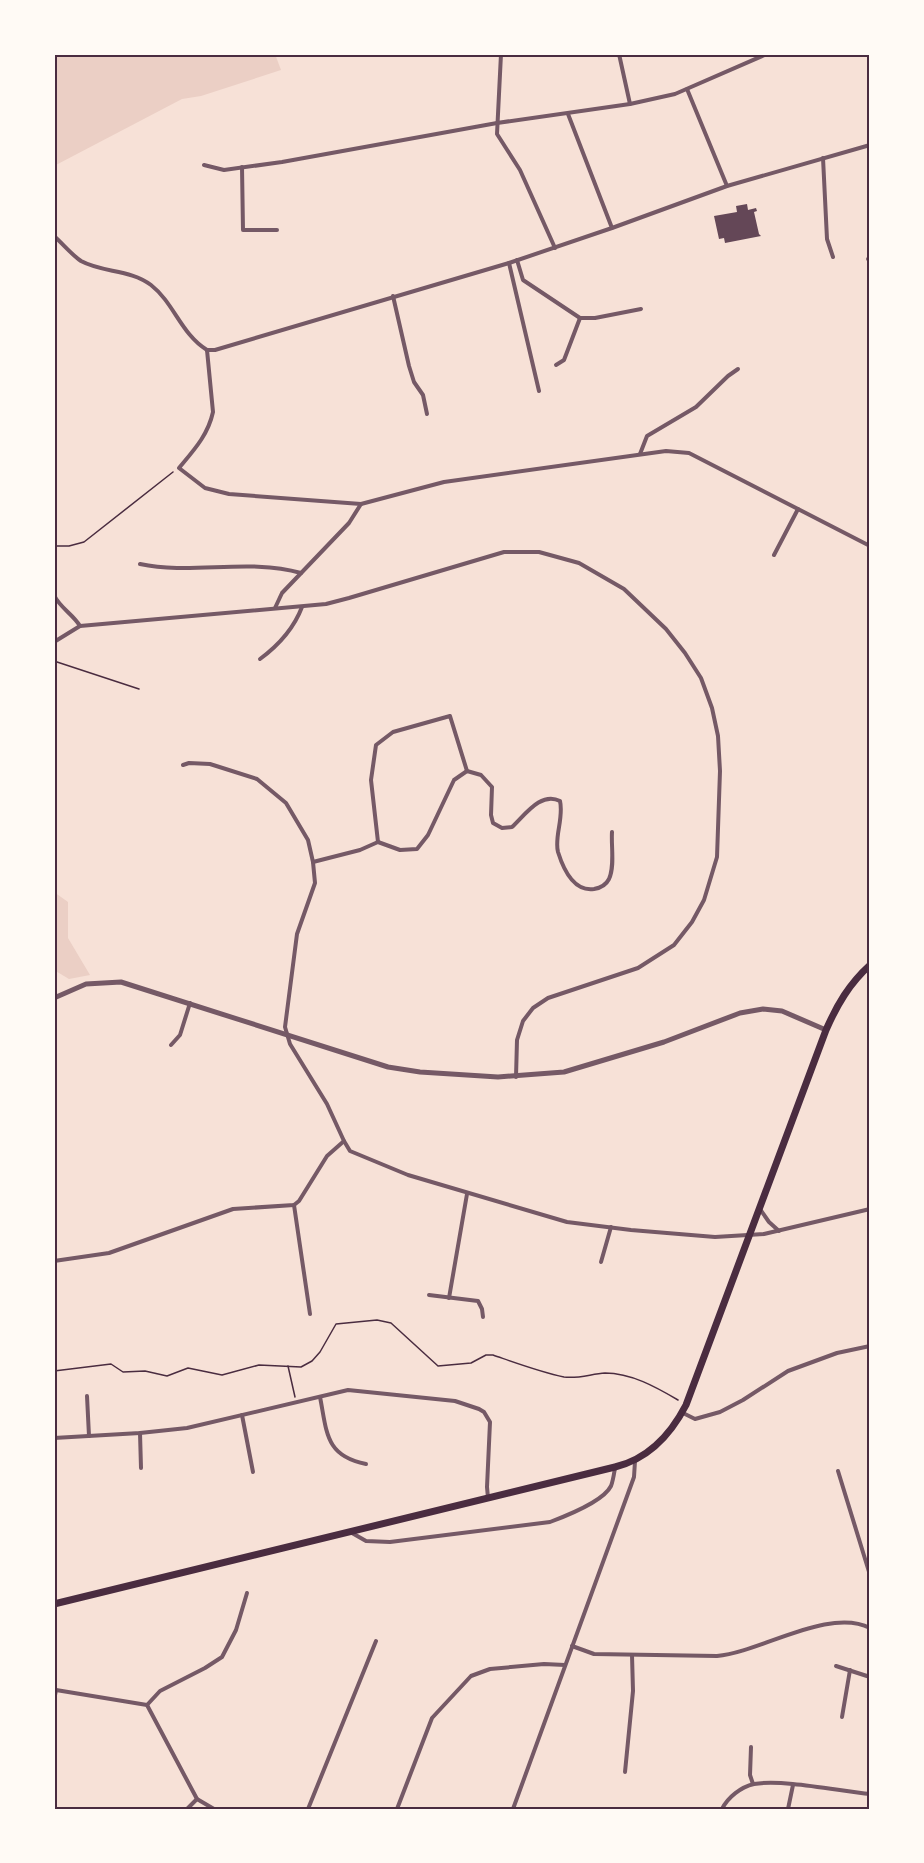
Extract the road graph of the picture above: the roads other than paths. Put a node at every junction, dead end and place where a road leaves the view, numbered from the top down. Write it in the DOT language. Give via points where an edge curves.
graph roads {
  1 [pos="501,54"];
  2 [pos="619,54"];
  3 [pos="767,54"];
  4 [pos="687,89"];
  5 [pos="630,104"];
  6 [pos="568,114"];
  7 [pos="497,123"];
  8 [pos="870,145"];
  9 [pos="823,158"];
  10 [pos="204,165"];
  11 [pos="242,167"];
  12 [pos="727,186"];
  13 [pos="612,228"];
  14 [pos="277,230"];
  15 [pos="54,236"];
  16 [pos="555,248"];
  17 [pos="833,257"];
  18 [pos="518,260"];
  19 [pos="509,263"];
  20 [pos="393,296"];
  21 [pos="641,309"];
  22 [pos="580,318"];
  23 [pos="207,350"];
  24 [pos="555,365"];
  25 [pos="738,369"];
  26 [pos="539,391"];
  27 [pos="427,414"];
  28 [pos="640,454"];
  29 [pos="361,504"];
  30 [pos="798,509"];
  31 [pos="870,546"];
  32 [pos="774,555"];
  33 [pos="140,564"];
  34 [pos="301,573"];
  35 [pos="54,595"];
  36 [pos="303,606"];
  37 [pos="275,608"];
  38 [pos="80,626"];
  39 [pos="54,642"];
  40 [pos="260,658"];
  41 [pos="183,765"];
  42 [pos="467,771"];
  43 [pos="612,832"];
  44 [pos="378,842"];
  45 [pos="313,862"];
  46 [pos="870,965"];
  47 [pos="54,998"];
  48 [pos="190,1003"];
  49 [pos="826,1030"];
  50 [pos="286,1034"];
  51 [pos="171,1045"];
  52 [pos="516,1077"];
  53 [pos="344,1141"];
  54 [pos="467,1194"];
  55 [pos="294,1205"];
  56 [pos="759,1208"];
  57 [pos="870,1209"];
  58 [pos="611,1227"];
  59 [pos="779,1231"];
  60 [pos="750,1235"];
  61 [pos="54,1261"];
  62 [pos="601,1262"];
  63 [pos="429,1295"];
  64 [pos="449,1298"];
  65 [pos="310,1314"];
  66 [pos="483,1317"];
  67 [pos="870,1346"];
  68 [pos="87,1396"];
  69 [pos="320,1397"];
  70 [pos="682,1413"];
  71 [pos="242,1415"];
  72 [pos="140,1433"];
  73 [pos="89,1436"];
  74 [pos="54,1438"];
  75 [pos="635,1461"];
  76 [pos="366,1464"];
  77 [pos="615,1467"];
  78 [pos="141,1468"];
  79 [pos="838,1471"];
  80 [pos="253,1472"];
  81 [pos="488,1498"];
  82 [pos="350,1532"];
  83 [pos="870,1575"];
  84 [pos="247,1593"];
  85 [pos="54,1604"];
  86 [pos="870,1628"];
  87 [pos="376,1641"];
  88 [pos="572,1646"];
  89 [pos="632,1655"];
  90 [pos="565,1665"];
  91 [pos="836,1666"];
  92 [pos="850,1670"];
  93 [pos="870,1677"];
  94 [pos="55,1689"];
  95 [pos="54,1700"];
  96 [pos="147,1706"];
  97 [pos="842,1717"];
  98 [pos="751,1747"];
  99 [pos="624,1772"];
  100 [pos="753,1784"];
  101 [pos="793,1785"];
  102 [pos="870,1794"];
  103 [pos="196,1799"];
  104 [pos="187,1809"];
  105 [pos="214,1809"];
  106 [pos="308,1809"];
  107 [pos="396,1809"];
  108 [pos="513,1809"];
  109 [pos="722,1809"];
  110 [pos="788,1809"];
  1 -- 7 [label="street"];
  2 -- 5 [label="street"];
  3 -- 4 [label="street"];
  4 -- 5 [label="street"];
  4 -- 12 [label="street"];
  5 -- 6 [label="street"];
  6 -- 7 [label="street"];
  6 -- 13 [label="street"];
  7 -- 11 [label="street"];
  7 -- 16 [label="street" via="497,134 520,170"];
  8 -- 9 [label="street"];
  9 -- 12 [label="street"];
  9 -- 17 [label="street" via="827,239"];
  10 -- 11 [label="street" via="224,170"];
  11 -- 14 [label="street" via="243,230"];
  12 -- 13 [label="street"];
  13 -- 16 [label="street"];
  15 -- 23 [label="street" via="81,261 148,283 160,293 195,343"];
  16 -- 18 [label="street"];
  18 -- 19 [label="street"];
  18 -- 22 [label="street" via="523,280"];
  19 -- 20 [label="street"];
  19 -- 26 [label="street"];
  20 -- 23 [label="street"];
  20 -- 27 [label="street" via="409,366"];
  21 -- 22 [label="street"];
  22 -- 24 [label="street" via="564,360"];
  23 -- 29 [label="street" via="211,422 179,468 205,488 229,495"];
  25 -- 28 [label="street" via="696,407 647,435"];
  28 -- 29 [label="street" via="444,482"];
  28 -- 30 [label="street" via="689,453"];
  29 -- 34 [label="street" via="349,523"];
  30 -- 31 [label="street"];
  30 -- 32 [label="street"];
  33 -- 34 [label="street" via="285,568"];
  34 -- 37 [label="street" via="282,593"];
  35 -- 38 [label="street"];
  36 -- 37 [label="street"];
  36 -- 40 [label="street" via="297,621 274,649"];
  36 -- 52 [label="street" via="350,598 504,552 539,552 579,563 624,589 666,629 700,678 712,708 720,771 717,857 704,900 674,945 638,968 548,998 533,1008 517,1040"];
  37 -- 38 [label="street"];
  38 -- 39 [label="street"];
  41 -- 45 [label="street" via="210,764 269,787 300,823"];
  42 -- 43 [label="street" via="481,775 492,788 491,815 493,823 502,828 512,827 543,799 553,797 560,801 563,811 557,849 572,880 583,888 597,888 608,880"];
  42 -- 44 [label="street" via="454,780 428,835 417,849 400,850"];
  42 -- 44 [label="street" via="450,716 393,732 376,745 371,780"];
  44 -- 45 [label="street"];
  45 -- 50 [label="street" via="315,883 295,947"];
  46 -- 49 [label="main road" via="844,995"];
  47 -- 48 [label="street" via="76,987 109,981 132,984"];
  48 -- 50 [label="street"];
  48 -- 51 [label="street" via="180,1035"];
  49 -- 52 [label="street" via="782,1011 752,1010 580,1068"];
  49 -- 56 [label="main road"];
  50 -- 52 [label="street" via="388,1067"];
  50 -- 53 [label="street"];
  53 -- 54 [label="street" via="350,1151 363,1158"];
  53 -- 55 [label="street" via="327,1156"];
  54 -- 58 [label="street" via="567,1222"];
  54 -- 64 [label="street"];
  55 -- 61 [label="street" via="233,1209 109,1253"];
  55 -- 65 [label="street"];
  56 -- 59 [label="street"];
  56 -- 60 [label="main road"];
  57 -- 59 [label="street"];
  58 -- 60 [label="street" via="715,1237"];
  58 -- 62 [label="street"];
  59 -- 60 [label="street"];
  60 -- 70 [label="main road"];
  63 -- 64 [label="street"];
  64 -- 66 [label="street" via="478,1301"];
  67 -- 70 [label="street" via="797,1367 720,1412 695,1419"];
  68 -- 73 [label="street"];
  69 -- 71 [label="street"];
  69 -- 76 [label="street" via="334,1449"];
  69 -- 81 [label="street" via="348,1390 363,1391 455,1401 479,1409 490,1422"];
  70 -- 75 [label="main road" via="653,1448"];
  71 -- 72 [label="street" via="187,1428"];
  71 -- 80 [label="street"];
  72 -- 73 [label="street"];
  72 -- 78 [label="street"];
  73 -- 74 [label="street"];
  75 -- 77 [label="main road"];
  75 -- 88 [label="street" via="634,1477"];
  77 -- 81 [label="main road"];
  77 -- 82 [label="street" via="610,1489 574,1513 550,1522 390,1542 366,1541"];
  79 -- 83 [label="street"];
  81 -- 82 [label="main road"];
  82 -- 85 [label="main road"];
  84 -- 96 [label="street" via="236,1630 222,1657 160,1691"];
  86 -- 89 [label="street" via="838,1623 794,1632 751,1649 722,1655"];
  87 -- 106 [label="street"];
  88 -- 89 [label="street" via="594,1654"];
  88 -- 90 [label="street"];
  89 -- 99 [label="street" via="633,1691"];
  90 -- 107 [label="street" via="490,1669 471,1676 432,1718"];
  90 -- 108 [label="street"];
  91 -- 92 [label="street"];
  92 -- 93 [label="street"];
  92 -- 97 [label="street"];
  94 -- 95 [label="street"];
  94 -- 96 [label="street"];
  96 -- 103 [label="street"];
  98 -- 100 [label="street"];
  100 -- 101 [label="street"];
  100 -- 109 [label="street" via="738,1791"];
  101 -- 102 [label="street"];
  101 -- 110 [label="street"];
  103 -- 104 [label="street"];
  103 -- 105 [label="street"];
}
